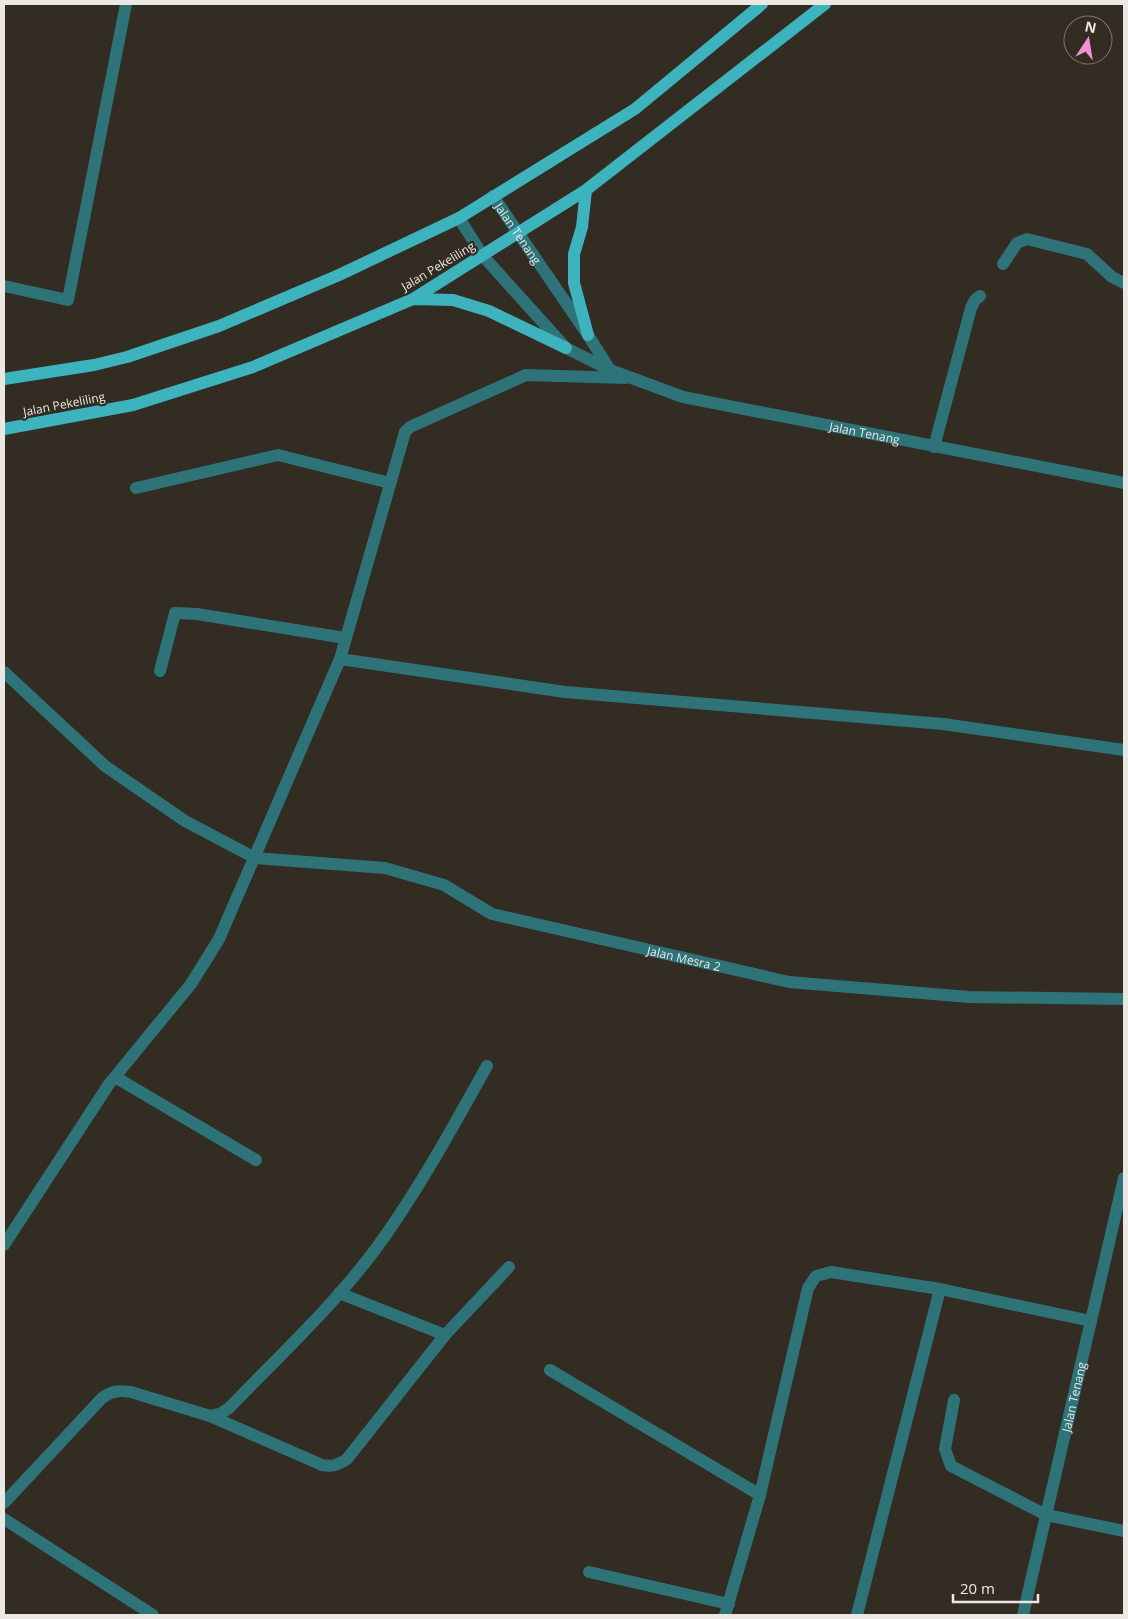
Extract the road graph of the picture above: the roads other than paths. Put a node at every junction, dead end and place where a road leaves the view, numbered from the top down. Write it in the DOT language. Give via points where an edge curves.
graph roads {
  1 [pos="126,4"];
  2 [pos="762,4"];
  3 [pos="825,4"];
  4 [pos="586,190"];
  5 [pos="493,196"];
  6 [pos="459,218"];
  7 [pos="517,234"];
  8 [pos="483,256"];
  9 [pos="1003,264"];
  10 [pos="1124,282"];
  11 [pos="4,286"];
  12 [pos="980,296"];
  13 [pos="413,299"];
  14 [pos="588,335"];
  15 [pos="566,348"];
  16 [pos="610,370"];
  17 [pos="630,378"];
  18 [pos="4,379"];
  19 [pos="4,429"];
  20 [pos="934,447"];
  21 [pos="390,483"];
  22 [pos="1124,483"];
  23 [pos="136,488"];
  24 [pos="345,638"];
  25 [pos="340,659"];
  26 [pos="160,671"];
  27 [pos="4,672"];
  28 [pos="1124,750"];
  29 [pos="255,858"];
  30 [pos="1124,999"];
  31 [pos="487,1066"];
  32 [pos="115,1077"];
  33 [pos="256,1160"];
  34 [pos="1124,1178"];
  35 [pos="4,1245"];
  36 [pos="509,1267"];
  37 [pos="940,1289"];
  38 [pos="339,1293"];
  39 [pos="1091,1321"];
  40 [pos="445,1335"];
  41 [pos="550,1370"];
  42 [pos="954,1400"];
  43 [pos="210,1416"];
  44 [pos="760,1495"];
  45 [pos="4,1503"];
  46 [pos="1046,1515"];
  47 [pos="4,1519"];
  48 [pos="1124,1531"];
  49 [pos="589,1572"];
  50 [pos="727,1610"];
  51 [pos="153,1615"];
  52 [pos="857,1615"];
  53 [pos="1023,1615"];
  1 -- 11 [label="street" via="68,300"];
  2 -- 5 [label="main road" via="635,109"];
  3 -- 4 [label="main road, Jalan Pekeliling"];
  4 -- 7 [label="main road, Jalan Pekeliling"];
  4 -- 14 [label="main road" via="582,227 574,254 574,283"];
  5 -- 6 [label="main road"];
  5 -- 7 [label="street, Jalan Tenang"];
  6 -- 8 [label="street, Jalan Tenang"];
  6 -- 18 [label="main road" via="339,275 219,326 127,357"];
  7 -- 8 [label="main road, Jalan Pekeliling"];
  7 -- 14 [label="street, Jalan Tenang"];
  8 -- 13 [label="main road, Jalan Pekeliling"];
  8 -- 15 [label="street, Jalan Tenang"];
  9 -- 10 [label="street" via="1016,243 1027,239 1081,251 1112,277"];
  12 -- 20 [label="street" via="972,308"];
  13 -- 15 [label="main road" via="453,300 489,311"];
  13 -- 19 [label="main road, Jalan Pekeliling" via="253,367 134,405"];
  14 -- 16 [label="street, Jalan Tenang"];
  15 -- 16 [label="street, Jalan Tenang"];
  16 -- 17 [label="street, Jalan Tenang"];
  17 -- 20 [label="street, Jalan Tenang" via="683,397"];
  17 -- 21 [label="street" via="526,375 410,427 402,439"];
  20 -- 22 [label="street, Jalan Tenang"];
  21 -- 23 [label="street" via="278,454"];
  21 -- 24 [label="street"];
  24 -- 25 [label="street"];
  24 -- 26 [label="street" via="175,613"];
  25 -- 28 [label="street" via="565,692 943,724"];
  25 -- 29 [label="street"];
  27 -- 29 [label="street" via="105,766 185,821"];
  29 -- 30 [label="street, Jalan Mesra 2" via="385,868 444,885 492,914 788,982 968,997"];
  29 -- 32 [label="street" via="219,939 196,976"];
  31 -- 38 [label="street" via="432,1163 385,1236"];
  32 -- 33 [label="street"];
  32 -- 35 [label="street"];
  34 -- 39 [label="street, Jalan Tenang"];
  36 -- 40 [label="street"];
  37 -- 39 [label="street"];
  37 -- 44 [label="street" via="831,1272 816,1276 811,1282"];
  37 -- 52 [label="street"];
  38 -- 40 [label="street"];
  38 -- 43 [label="street" via="229,1408"];
  39 -- 46 [label="street, Jalan Tenang"];
  40 -- 43 [label="street" via="340,1464 322,1465"];
  41 -- 44 [label="street"];
  42 -- 46 [label="street" via="945,1449 951,1466"];
  43 -- 45 [label="street" via="131,1392 110,1392"];
  44 -- 50 [label="street"];
  46 -- 48 [label="street"];
  46 -- 53 [label="street, Jalan Tenang"];
  47 -- 51 [label="street"];
  49 -- 50 [label="street"];
}
